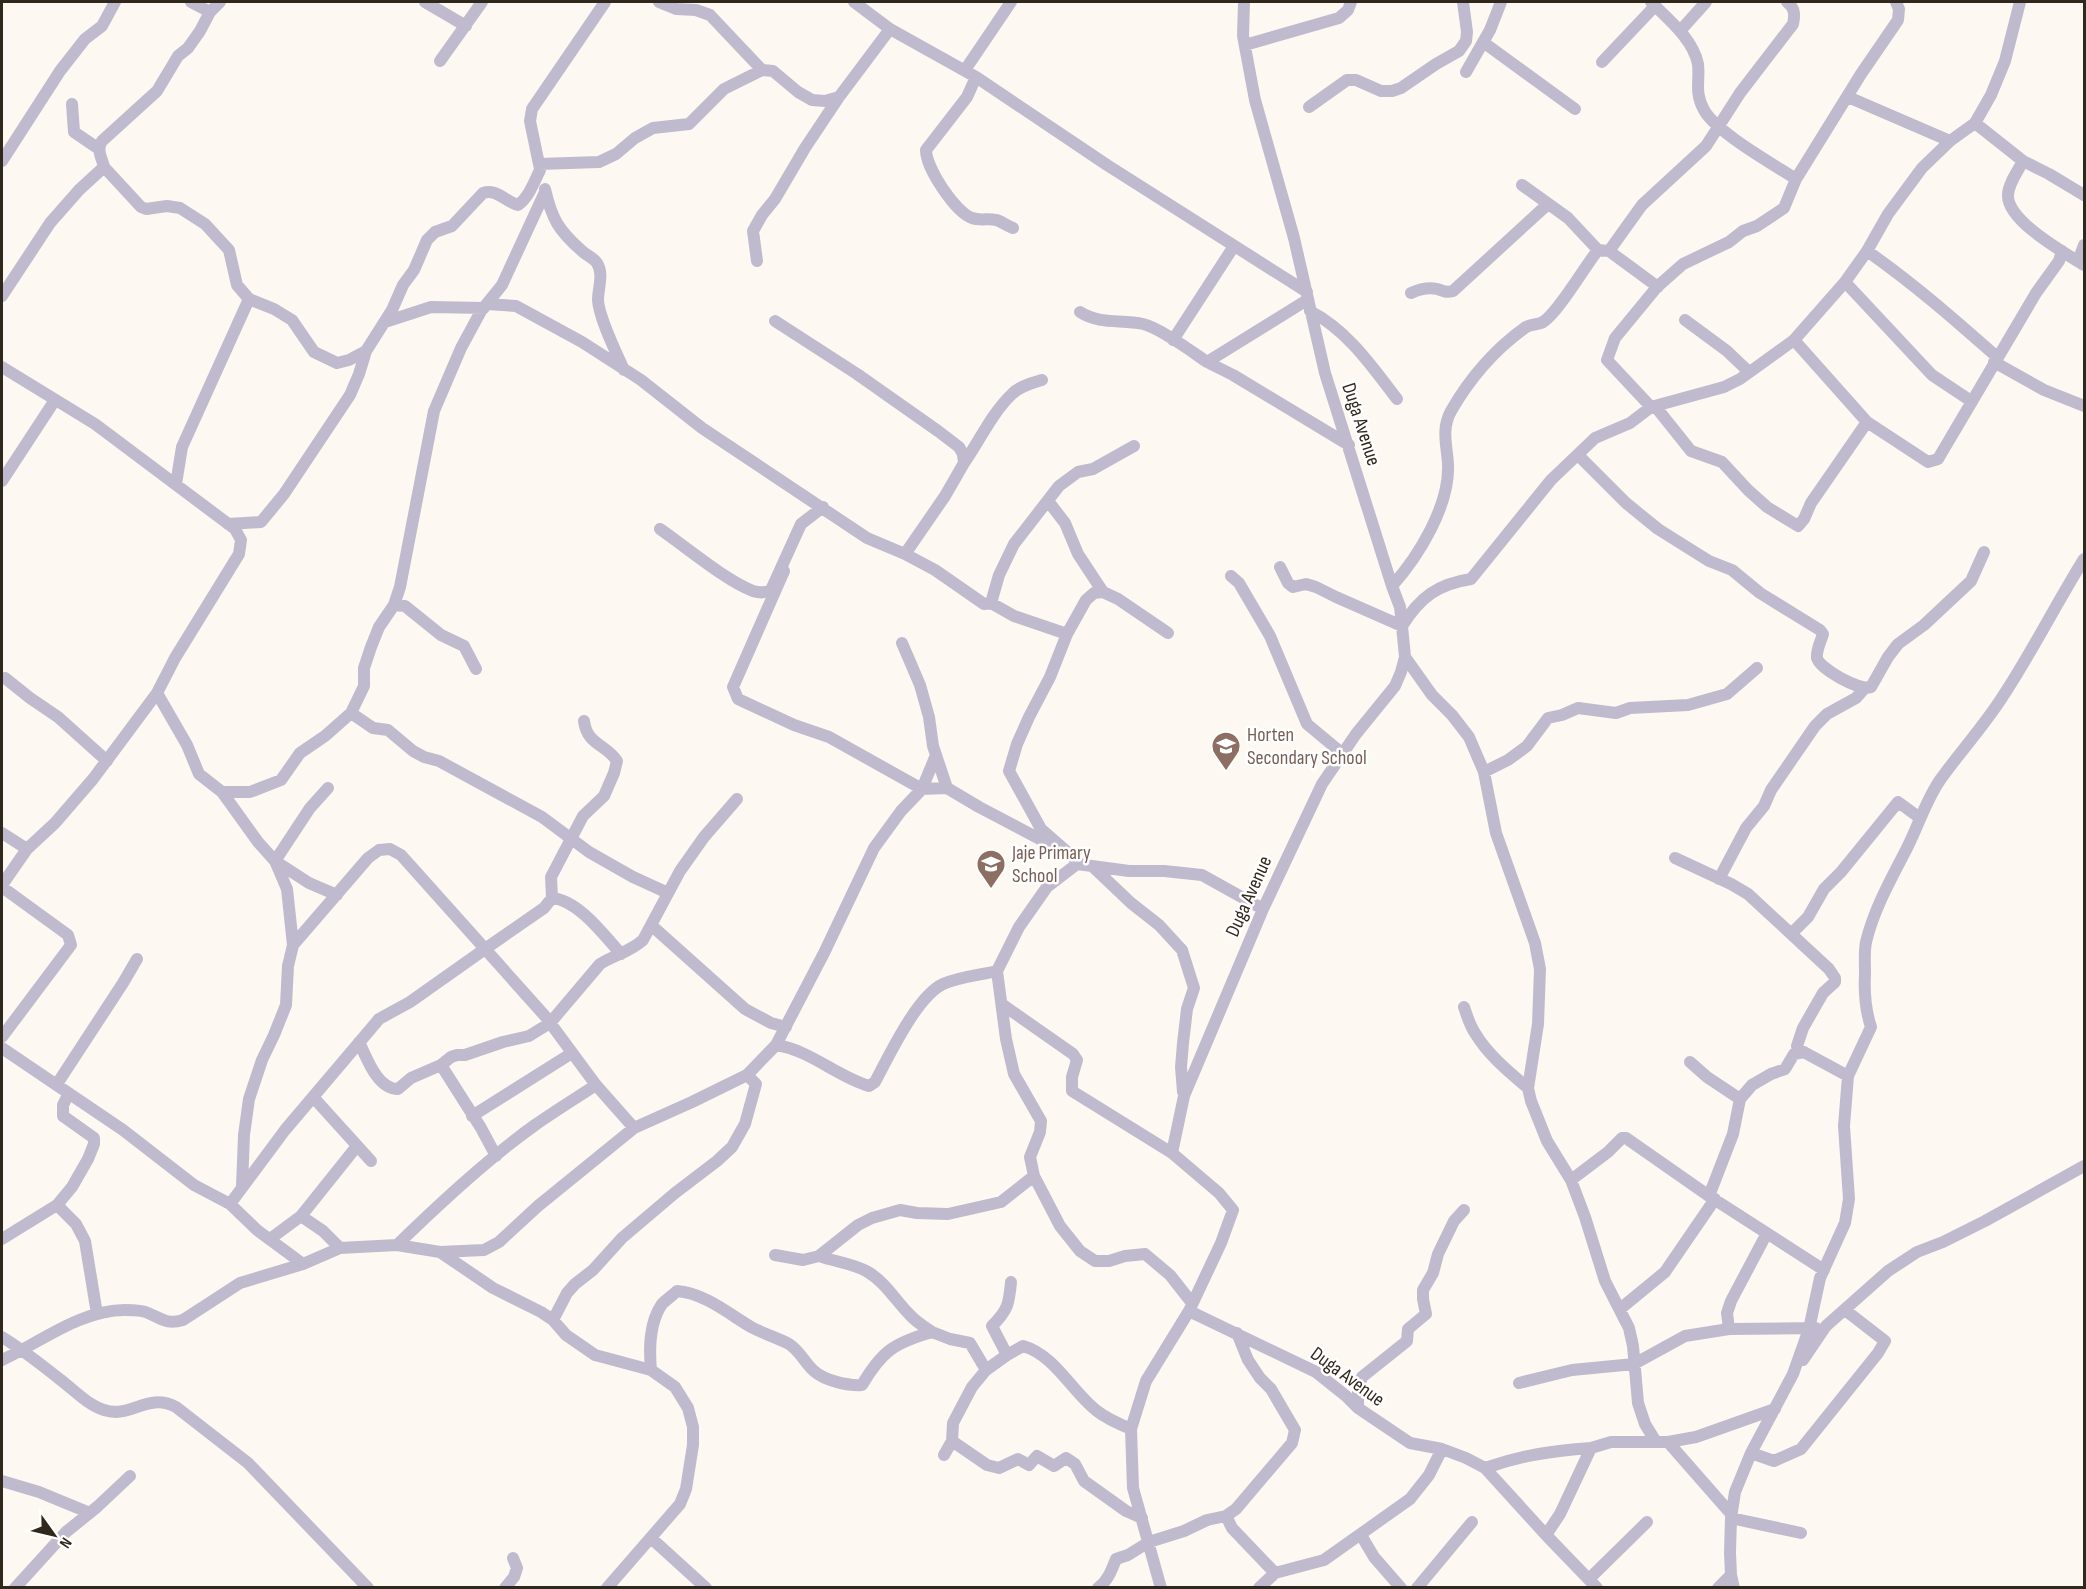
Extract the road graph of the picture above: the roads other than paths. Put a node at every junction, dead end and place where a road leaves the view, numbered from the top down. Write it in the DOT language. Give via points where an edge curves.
graph roads {
  1 [pos="115,2"];
  2 [pos="191,2"];
  3 [pos="220,2"];
  4 [pos="425,2"];
  5 [pos="482,2"];
  6 [pos="605,2"];
  7 [pos="659,2"];
  8 [pos="854,2"];
  9 [pos="1011,2"];
  10 [pos="1244,2"];
  11 [pos="1351,2"];
  12 [pos="1463,2"];
  13 [pos="1501,2"];
  14 [pos="1706,2"];
  15 [pos="1787,2"];
  16 [pos="1896,2"];
  17 [pos="2020,2"];
  18 [pos="1653,4"];
  19 [pos="210,12"];
  20 [pos="466,26"];
  21 [pos="890,29"];
  22 [pos="1680,32"];
  23 [pos="1483,42"];
  24 [pos="1245,45"];
  25 [pos="440,61"];
  26 [pos="1602,62"];
  27 [pos="762,70"];
  28 [pos="1466,72"];
  29 [pos="970,73"];
  30 [pos="839,97"];
  31 [pos="1848,97"];
  32 [pos="72,104"];
  33 [pos="1309,107"];
  34 [pos="1575,109"];
  35 [pos="1975,123"];
  36 [pos="1717,126"];
  37 [pos="1950,141"];
  38 [pos="99,149"];
  39 [pos="2,160"];
  40 [pos="2023,161"];
  41 [pos="104,167"];
  42 [pos="539,167"];
  43 [pos="1796,179"];
  44 [pos="1522,184"];
  45 [pos="545,192"];
  46 [pos="2085,195"];
  47 [pos="1548,204"];
  48 [pos="1013,228"];
  49 [pos="2085,245"];
  50 [pos="1234,246"];
  51 [pos="1604,250"];
  52 [pos="1867,251"];
  53 [pos="2062,251"];
  54 [pos="757,261"];
  55 [pos="2081,263"];
  56 [pos="1845,282"];
  57 [pos="1658,286"];
  58 [pos="1411,293"];
  59 [pos="2,296"];
  60 [pos="249,299"];
  61 [pos="1308,301"];
  62 [pos="485,306"];
  63 [pos="1080,312"];
  64 [pos="1685,320"];
  65 [pos="775,321"];
  66 [pos="385,322"];
  67 [pos="1173,340"];
  68 [pos="1794,340"];
  69 [pos="366,351"];
  70 [pos="1995,360"];
  71 [pos="1207,362"];
  72 [pos="2,367"];
  73 [pos="624,370"];
  74 [pos="1749,372"];
  75 [pos="1041,380"];
  76 [pos="1397,399"];
  77 [pos="55,400"];
  78 [pos="1971,401"];
  79 [pos="2085,406"];
  80 [pos="1653,407"];
  81 [pos="1867,422"];
  82 [pos="1134,446"];
  83 [pos="1348,446"];
  84 [pos="1578,456"];
  85 [pos="964,463"];
  86 [pos="2,481"];
  87 [pos="176,484"];
  88 [pos="1048,501"];
  89 [pos="823,507"];
  90 [pos="228,524"];
  91 [pos="660,528"];
  92 [pos="1984,552"];
  93 [pos="905,554"];
  94 [pos="2085,559"];
  95 [pos="1280,567"];
  96 [pos="784,571"];
  97 [pos="1231,576"];
  98 [pos="1392,586"];
  99 [pos="1103,592"];
  100 [pos="991,603"];
  101 [pos="394,605"];
  102 [pos="1402,626"];
  103 [pos="1168,633"];
  104 [pos="1067,634"];
  105 [pos="902,643"];
  106 [pos="1405,657"];
  107 [pos="1757,668"];
  108 [pos="476,669"];
  109 [pos="5,678"];
  110 [pos="1864,689"];
  111 [pos="157,693"];
  112 [pos="351,713"];
  113 [pos="584,721"];
  114 [pos="1342,754"];
  115 [pos="936,755"];
  116 [pos="107,761"];
  117 [pos="1484,772"];
  118 [pos="328,788"];
  119 [pos="947,788"];
  120 [pos="922,789"];
  121 [pos="222,792"];
  122 [pos="737,799"];
  123 [pos="1920,818"];
  124 [pos="2,833"];
  125 [pos="570,839"];
  126 [pos="27,849"];
  127 [pos="1675,858"];
  128 [pos="275,861"];
  129 [pos="1075,861"];
  130 [pos="1092,866"];
  131 [pos="1719,879"];
  132 [pos="2,886"];
  133 [pos="668,893"];
  134 [pos="337,896"];
  135 [pos="552,898"];
  136 [pos="1263,909"];
  137 [pos="651,925"];
  138 [pos="1791,934"];
  139 [pos="293,945"];
  140 [pos="485,949"];
  141 [pos="621,954"];
  142 [pos="136,959"];
  143 [pos="998,971"];
  144 [pos="1003,1005"];
  145 [pos="1464,1007"];
  146 [pos="549,1023"];
  147 [pos="786,1027"];
  148 [pos="2,1037"];
  149 [pos="359,1042"];
  150 [pos="777,1045"];
  151 [pos="2,1048"];
  152 [pos="1804,1052"];
  153 [pos="572,1053"];
  154 [pos="1690,1062"];
  155 [pos="441,1065"];
  156 [pos="747,1075"];
  157 [pos="1848,1076"];
  158 [pos="57,1084"];
  159 [pos="596,1085"];
  160 [pos="1528,1088"];
  161 [pos="69,1094"];
  162 [pos="1184,1096"];
  163 [pos="314,1098"];
  164 [pos="1740,1100"];
  165 [pos="472,1116"];
  166 [pos="634,1128"];
  167 [pos="357,1146"];
  168 [pos="1172,1153"];
  169 [pos="496,1156"];
  170 [pos="370,1161"];
  171 [pos="2085,1166"];
  172 [pos="1034,1176"];
  173 [pos="1571,1180"];
  174 [pos="242,1186"];
  175 [pos="1712,1198"];
  176 [pos="230,1204"];
  177 [pos="57,1205"];
  178 [pos="1464,1210"];
  179 [pos="301,1216"];
  180 [pos="1767,1233"];
  181 [pos="2,1239"];
  182 [pos="270,1239"];
  183 [pos="397,1245"];
  184 [pos="340,1248"];
  185 [pos="440,1252"];
  186 [pos="776,1255"];
  187 [pos="819,1256"];
  188 [pos="303,1263"];
  189 [pos="1824,1269"];
  190 [pos="1011,1282"];
  191 [pos="1191,1307"];
  192 [pos="1620,1309"];
  193 [pos="1845,1310"];
  194 [pos="97,1314"];
  195 [pos="553,1320"];
  196 [pos="1826,1326"];
  197 [pos="1729,1329"];
  198 [pos="1809,1329"];
  199 [pos="933,1332"];
  200 [pos="1237,1333"];
  201 [pos="2,1337"];
  202 [pos="23,1350"];
  203 [pos="1007,1355"];
  204 [pos="2,1360"];
  205 [pos="1634,1364"];
  206 [pos="651,1370"];
  207 [pos="986,1370"];
  208 [pos="1793,1374"];
  209 [pos="1520,1383"];
  210 [pos="1358,1408"];
  211 [pos="1775,1409"];
  212 [pos="1131,1429"];
  213 [pos="952,1441"];
  214 [pos="1662,1442"];
  215 [pos="1591,1448"];
  216 [pos="1442,1449"];
  217 [pos="1751,1453"];
  218 [pos="944,1455"];
  219 [pos="1485,1468"];
  220 [pos="130,1476"];
  221 [pos="2,1481"];
  222 [pos="90,1513"];
  223 [pos="1226,1516"];
  224 [pos="1731,1516"];
  225 [pos="1142,1518"];
  226 [pos="1473,1521"];
  227 [pos="1647,1522"];
  228 [pos="1801,1533"];
  229 [pos="1360,1535"];
  230 [pos="1546,1535"];
  231 [pos="651,1538"];
  232 [pos="1149,1542"];
  233 [pos="513,1558"];
  234 [pos="1275,1573"];
  235 [pos="1733,1581"];
  236 [pos="1593,1583"];
  237 [pos="15,1587"];
  238 [pos="368,1587"];
  239 [pos="505,1587"];
  240 [pos="607,1587"];
  241 [pos="706,1587"];
  242 [pos="1098,1587"];
  243 [pos="1161,1587"];
  244 [pos="1259,1587"];
  245 [pos="1401,1587"];
  246 [pos="1417,1587"];
  247 [pos="1718,1587"];
  1 -- 39 [label="street" via="102,26 85,39 60,71"];
  2 -- 19 [label="street"];
  3 -- 19 [label="street"];
  4 -- 20 [label="street"];
  5 -- 20 [label="street"];
  6 -- 42 [label="street" via="532,109 530,121"];
  7 -- 27 [label="street" via="710,15"];
  8 -- 21 [label="street"];
  9 -- 29 [label="street"];
  10 -- 24 [label="street, Duga Avenue"];
  11 -- 24 [label="street" via="1339,18"];
  12 -- 33 [label="street" via="1467,32 1459,51 1401,88 1381,91 1347,80"];
  13 -- 23 [label="street"];
  14 -- 22 [label="street"];
  15 -- 36 [label="street" via="1795,15 1792,24"];
  16 -- 31 [label="street" via="1898,20"];
  17 -- 35 [label="street" via="2005,61"];
  18 -- 22 [label="street"];
  18 -- 26 [label="street"];
  19 -- 38 [label="street" via="157,91 102,141"];
  20 -- 25 [label="street"];
  21 -- 29 [label="street"];
  21 -- 30 [label="street"];
  22 -- 36 [label="street" via="1698,65 1697,89 1704,110"];
  23 -- 28 [label="street"];
  23 -- 34 [label="street"];
  24 -- 61 [label="street, Duga Avenue" via="1255,100"];
  27 -- 30 [label="street" via="773,71 812,100"];
  27 -- 42 [label="street" via="724,89 689,124 652,128 599,162"];
  29 -- 48 [label="street" via="967,97 926,150 926,157 939,183 964,214 974,219 996,220"];
  29 -- 50 [label="street"];
  30 -- 54 [label="street" via="753,231"];
  31 -- 37 [label="street"];
  31 -- 43 [label="street"];
  32 -- 38 [label="street" via="74,132"];
  35 -- 37 [label="street"];
  35 -- 40 [label="street"];
  36 -- 43 [label="street"];
  36 -- 51 [label="street" via="1706,146 1642,205"];
  37 -- 52 [label="street" via="1922,168"];
  38 -- 41 [label="street"];
  40 -- 46 [label="street"];
  40 -- 53 [label="street" via="2010,187 2010,206 2033,230"];
  41 -- 59 [label="street" via="50,223"];
  41 -- 60 [label="street" via="141,207 180,208 205,224 229,250 237,285"];
  42 -- 45 [label="street"];
  42 -- 66 [label="street" via="518,205 488,191 452,226 435,232 427,240"];
  43 -- 57 [label="street" via="1784,208 1729,242 1683,264"];
  44 -- 47 [label="street"];
  45 -- 62 [label="street" via="502,285"];
  45 -- 73 [label="street" via="559,229 596,262 600,276 598,301"];
  47 -- 51 [label="street"];
  47 -- 58 [label="street" via="1453,291 1422,289"];
  49 -- 55 [label="street"];
  50 -- 61 [label="street"];
  50 -- 67 [label="street"];
  51 -- 57 [label="street"];
  51 -- 98 [label="street" via="1542,323 1528,325 1493,353 1452,409 1446,422 1448,465 1444,495 1426,538"];
  52 -- 56 [label="street"];
  52 -- 70 [label="street" via="1892,268"];
  53 -- 55 [label="street"];
  53 -- 70 [label="street"];
  56 -- 68 [label="street"];
  56 -- 78 [label="street" via="1932,375"];
  57 -- 80 [label="street" via="1615,338 1607,360"];
  60 -- 69 [label="street" via="292,320 314,352 326,359 337,363"];
  60 -- 87 [label="street" via="182,447"];
  61 -- 71 [label="street"];
  61 -- 76 [label="street" via="1364,356"];
  61 -- 83 [label="street, Duga Avenue"];
  62 -- 66 [label="street" via="431,307"];
  62 -- 73 [label="street" via="516,306"];
  62 -- 101 [label="street" via="460,348 434,411"];
  63 -- 67 [label="street" via="1097,320 1143,324"];
  64 -- 74 [label="street"];
  65 -- 85 [label="street" via="938,431 959,447"];
  66 -- 69 [label="street"];
  67 -- 71 [label="street"];
  68 -- 74 [label="street"];
  68 -- 81 [label="street"];
  69 -- 90 [label="street" via="350,395 265,519"];
  70 -- 78 [label="street"];
  70 -- 79 [label="street" via="2044,390"];
  71 -- 83 [label="street"];
  72 -- 77 [label="street"];
  73 -- 89 [label="street" via="702,428"];
  74 -- 80 [label="street" via="1724,387"];
  75 -- 85 [label="street" via="1012,394 993,416"];
  77 -- 86 [label="street"];
  77 -- 87 [label="street" via="95,424"];
  78 -- 81 [label="street" via="1933,462"];
  80 -- 81 [label="street" via="1691,451 1722,462 1767,507 1798,526"];
  80 -- 84 [label="street" via="1630,423 1595,438"];
  82 -- 88 [label="street" via="1093,469 1078,472 1059,486"];
  83 -- 98 [label="street, Duga Avenue"];
  84 -- 102 [label="street" via="1551,480 1471,579 1449,583 1427,597"];
  84 -- 110 [label="street" via="1658,529 1709,561 1732,570 1760,593 1820,630 1823,634 1816,656 1820,664"];
  85 -- 93 [label="street"];
  87 -- 90 [label="street"];
  88 -- 99 [label="street"];
  88 -- 100 [label="street" via="1014,544"];
  89 -- 91 [label="street" via="801,524 771,590 766,592 755,592 734,581"];
  89 -- 93 [label="street" via="867,538"];
  90 -- 111 [label="street" via="241,540 239,554"];
  92 -- 110 [label="street" via="1971,581 1898,644 1871,687"];
  93 -- 100 [label="street" via="984,604"];
  94 -- 123 [label="street" via="2031,654 1980,730 1939,781"];
  95 -- 102 [label="street" via="1293,587 1316,587"];
  96 -- 120 [label="street" via="733,687 738,699 829,737"];
  97 -- 114 [label="street" via="1265,627 1307,724"];
  98 -- 102 [label="street, Duga Avenue"];
  99 -- 103 [label="street"];
  99 -- 104 [label="street" via="1086,600"];
  100 -- 104 [label="street" via="1014,616"];
  101 -- 108 [label="street" via="405,606 441,635 464,646"];
  101 -- 112 [label="street" via="371,647 364,668 364,686"];
  102 -- 106 [label="street, Duga Avenue"];
  104 -- 129 [label="street" via="1017,744 1009,771 1041,829"];
  105 -- 115 [label="street" via="920,685"];
  106 -- 114 [label="street, Duga Avenue" via="1395,686"];
  106 -- 117 [label="street" via="1432,696 1469,737"];
  107 -- 117 [label="street" via="1727,694 1688,705 1630,708 1616,713 1578,708 1548,718 1527,746"];
  109 -- 116 [label="street" via="58,717"];
  110 -- 131 [label="street" via="1815,726 1746,828"];
  111 -- 116 [label="street"];
  111 -- 121 [label="street" via="199,774"];
  112 -- 121 [label="street" via="300,753 281,780 250,792"];
  112 -- 125 [label="street" via="373,728 388,730 424,758 439,761 542,817"];
  113 -- 125 [label="street" via="585,732 617,760 604,796 583,816"];
  114 -- 136 [label="street, Duga Avenue" via="1322,784"];
  115 -- 119 [label="street"];
  115 -- 120 [label="street"];
  116 -- 126 [label="street" via="55,823"];
  117 -- 160 [label="street" via="1496,833 1535,943 1540,969 1539,1024"];
  118 -- 128 [label="street"];
  119 -- 120 [label="street"];
  119 -- 129 [label="street"];
  120 -- 147 [label="street" via="874,848"];
  121 -- 128 [label="street"];
  122 -- 133 [label="street" via="704,837"];
  123 -- 138 [label="street" via="1898,802"];
  123 -- 157 [label="street" via="1880,902 1866,943 1864,995 1872,1027"];
  124 -- 126 [label="street"];
  125 -- 133 [label="street" via="633,878"];
  125 -- 135 [label="street" via="551,877"];
  126 -- 132 [label="street"];
  127 -- 131 [label="street"];
  128 -- 134 [label="street"];
  128 -- 139 [label="street" via="287,889"];
  129 -- 130 [label="street"];
  129 -- 143 [label="street" via="1047,887 1019,927"];
  130 -- 136 [label="street" via="1202,875"];
  130 -- 162 [label="street" via="1182,950 1194,988 1183,1043"];
  131 -- 138 [label="street" via="1748,894"];
  132 -- 148 [label="street" via="68,935 71,945"];
  133 -- 137 [label="street"];
  134 -- 139 [label="street"];
  134 -- 140 [label="street" via="368,858 379,850 390,849 401,855"];
  135 -- 140 [label="street" via="544,908"];
  135 -- 141 [label="street" via="560,898 594,923"];
  136 -- 162 [label="street, Duga Avenue"];
  137 -- 141 [label="street" via="643,940"];
  137 -- 147 [label="street" via="745,1009"];
  138 -- 152 [label="street" via="1835,978 1797,1043"];
  139 -- 174 [label="street" via="286,1005 249,1099"];
  140 -- 146 [label="street"];
  140 -- 149 [label="street" via="379,1019"];
  141 -- 146 [label="street" via="600,964"];
  142 -- 158 [label="street"];
  143 -- 144 [label="street"];
  143 -- 150 [label="street" via="942,984 924,1001 875,1082 868,1086 791,1047"];
  144 -- 168 [label="street" via="1073,1054 1077,1060 1072,1092"];
  144 -- 172 [label="street" via="1014,1074 1041,1121 1030,1157"];
  145 -- 160 [label="street" via="1474,1033 1485,1047"];
  146 -- 153 [label="street"];
  146 -- 155 [label="street" via="529,1036 465,1056 457,1054"];
  147 -- 150 [label="street"];
  149 -- 155 [label="street" via="378,1079 390,1088 398,1089 422,1072"];
  149 -- 163 [label="street"];
  150 -- 156 [label="street"];
  151 -- 158 [label="street"];
  152 -- 157 [label="street"];
  152 -- 164 [label="street" via="1794,1054 1785,1068 1752,1085"];
  153 -- 159 [label="street"];
  153 -- 165 [label="street"];
  154 -- 164 [label="street"];
  155 -- 165 [label="street"];
  156 -- 166 [label="street"];
  156 -- 195 [label="street" via="756,1084 755,1091 745,1124 732,1147 622,1238 567,1293"];
  157 -- 189 [label="street" via="1844,1126 1849,1199 1845,1223"];
  158 -- 161 [label="street"];
  159 -- 166 [label="street"];
  159 -- 169 [label="street"];
  160 -- 173 [label="street" via="1547,1141"];
  161 -- 176 [label="street" via="194,1185"];
  161 -- 177 [label="street" via="63,1116 90,1133 94,1144 72,1187"];
  162 -- 168 [label="street, Duga Avenue"];
  163 -- 167 [label="street"];
  163 -- 174 [label="street"];
  164 -- 175 [label="street"];
  165 -- 169 [label="street"];
  166 -- 185 [label="street" via="499,1242 484,1250"];
  167 -- 170 [label="street"];
  167 -- 179 [label="street"];
  168 -- 191 [label="street" via="1233,1210"];
  169 -- 183 [label="street"];
  171 -- 193 [label="street" via="1944,1242 1917,1252 1888,1271"];
  172 -- 187 [label="street" via="1001,1202 948,1214 900,1210 872,1218"];
  172 -- 191 [label="street" via="1060,1226 1080,1251 1095,1261 1145,1254 1170,1275"];
  173 -- 175 [label="street" via="1626,1138"];
  173 -- 192 [label="street" via="1605,1281"];
  174 -- 176 [label="street"];
  175 -- 180 [label="street"];
  175 -- 192 [label="street" via="1665,1272"];
  176 -- 182 [label="street"];
  177 -- 181 [label="street"];
  177 -- 194 [label="street" via="76,1224 85,1241"];
  178 -- 210 [label="street" via="1454,1221 1424,1290 1426,1314 1408,1329 1407,1341 1362,1377"];
  179 -- 182 [label="street"];
  179 -- 184 [label="street"];
  180 -- 189 [label="street"];
  180 -- 197 [label="street" via="1731,1301 1727,1313"];
  182 -- 188 [label="street"];
  183 -- 184 [label="street"];
  183 -- 185 [label="street"];
  184 -- 188 [label="street"];
  185 -- 195 [label="street" via="493,1288"];
  186 -- 187 [label="street" via="803,1260"];
  187 -- 199 [label="street" via="869,1272 911,1317"];
  188 -- 194 [label="street" via="240,1283 173,1323 146,1312"];
  189 -- 198 [label="street"];
  190 -- 203 [label="street" via="1006,1312 992,1326"];
  191 -- 200 [label="street, Duga Avenue"];
  191 -- 212 [label="street" via="1146,1381"];
  192 -- 205 [label="street" via="1629,1328"];
  193 -- 196 [label="street"];
  193 -- 217 [label="street" via="1885,1341 1878,1353 1801,1449 1774,1461"];
  194 -- 202 [label="street"];
  195 -- 206 [label="street" via="566,1335 595,1355"];
  196 -- 198 [label="street"];
  196 -- 208 [label="street"];
  197 -- 198 [label="street"];
  197 -- 205 [label="street" via="1685,1336"];
  198 -- 208 [label="street"];
  199 -- 206 [label="street" via="884,1354 862,1385 852,1386 814,1371 790,1345 687,1292 677,1292 663,1304 653,1325"];
  199 -- 207 [label="street" via="970,1343"];
  200 -- 210 [label="street, Duga Avenue" via="1316,1372"];
  200 -- 223 [label="street" via="1248,1360 1270,1389 1295,1436 1236,1509"];
  201 -- 202 [label="street"];
  202 -- 204 [label="street"];
  202 -- 238 [label="street" via="104,1410 117,1413 165,1401 176,1407 248,1463"];
  203 -- 207 [label="street"];
  203 -- 212 [label="street" via="1023,1346 1032,1348 1095,1410"];
  205 -- 209 [label="street" via="1572,1370"];
  205 -- 214 [label="street" via="1638,1404 1645,1424"];
  206 -- 231 [label="street" via="675,1386 688,1408 693,1445 680,1504"];
  207 -- 213 [label="street" via="952,1423"];
  208 -- 211 [label="street"];
  210 -- 216 [label="street, Duga Avenue" via="1410,1443"];
  211 -- 214 [label="street" via="1695,1437"];
  211 -- 217 [label="street"];
  212 -- 225 [label="street" via="1132,1488"];
  213 -- 218 [label="street"];
  213 -- 225 [label="street" via="987,1465 999,1468 1018,1460 1029,1466 1037,1456 1054,1466 1066,1458 1075,1464 1084,1481"];
  214 -- 215 [label="street" via="1611,1442"];
  214 -- 224 [label="street"];
  215 -- 219 [label="street" via="1517,1457"];
  215 -- 230 [label="street"];
  216 -- 219 [label="street, Duga Avenue"];
  216 -- 229 [label="street" via="1429,1475 1410,1499"];
  217 -- 224 [label="street" via="1735,1492"];
  219 -- 230 [label="street, Duga Avenue"];
  220 -- 222 [label="street"];
  221 -- 222 [label="street"];
  222 -- 237 [label="street" via="66,1532"];
  223 -- 232 [label="street"];
  223 -- 234 [label="street" via="1232,1528"];
  224 -- 228 [label="street"];
  224 -- 235 [label="street"];
  225 -- 232 [label="street"];
  226 -- 246 [label="street"];
  227 -- 236 [label="street"];
  229 -- 234 [label="street" via="1324,1560"];
  229 -- 245 [label="street"];
  230 -- 236 [label="street, Duga Avenue"];
  231 -- 240 [label="street"];
  231 -- 241 [label="street"];
  232 -- 242 [label="street" via="1116,1559"];
  232 -- 243 [label="street"];
  233 -- 239 [label="street" via="517,1568"];
  234 -- 244 [label="street"];
  235 -- 247 [label="street"];
}
